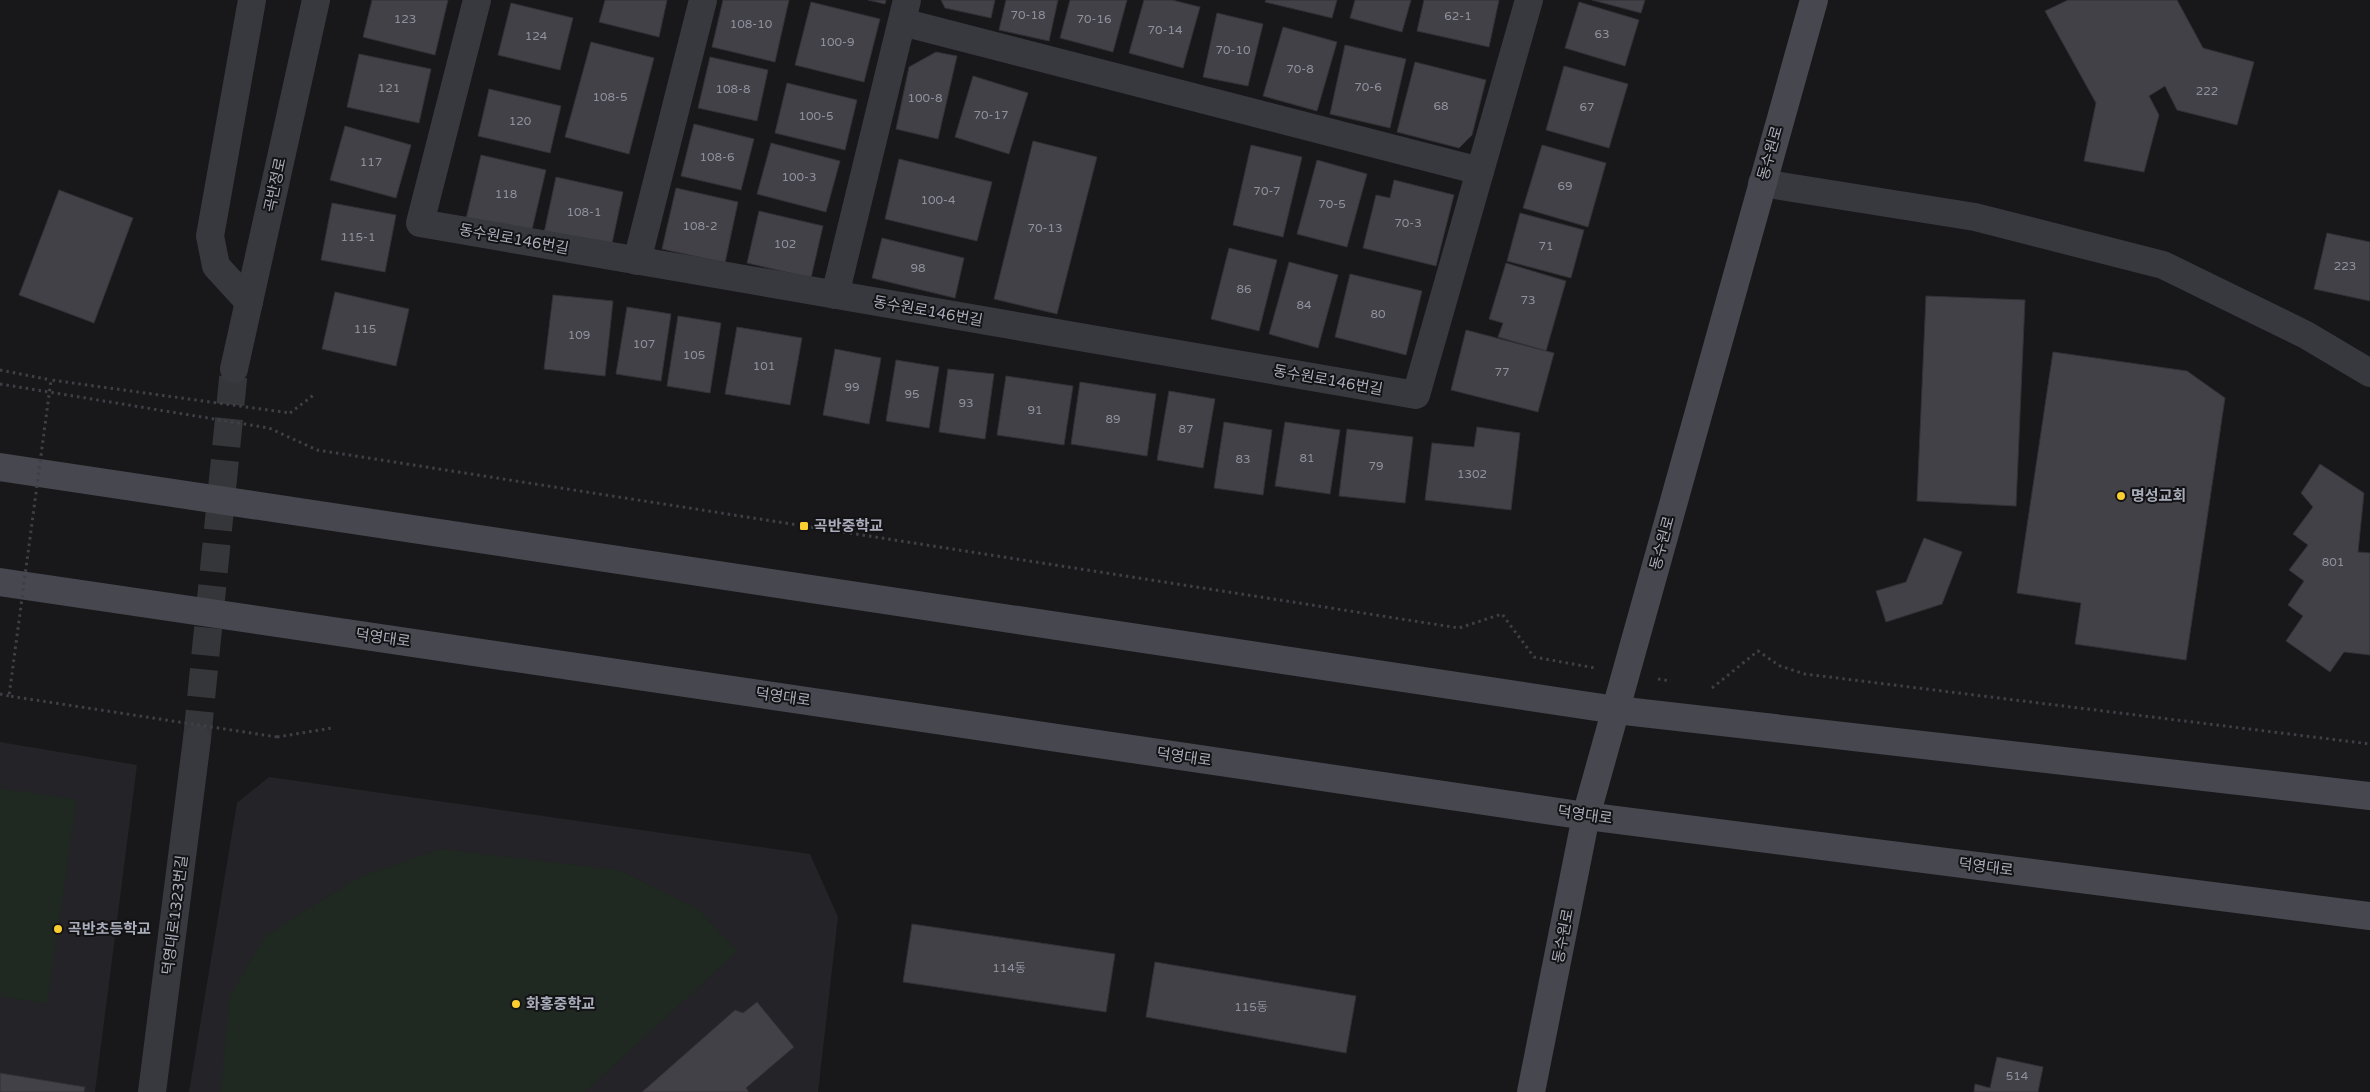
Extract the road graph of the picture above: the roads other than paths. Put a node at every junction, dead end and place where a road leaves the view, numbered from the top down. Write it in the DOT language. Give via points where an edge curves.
graph roads {
  1 [pos="252,0"];
  2 [pos="316,0"];
  3 [pos="477,0"];
  4 [pos="703,0"];
  5 [pos="1529,0"];
  6 [pos="1814,0"];
  7 [pos="904,11"];
  8 [pos="1480,172"];
  9 [pos="1762,183"];
  10 [pos="637,261"];
  11 [pos="835,295"];
  12 [pos="249,302"];
  13 [pos="234,369"];
  14 [pos="2370,373"];
  15 [pos="0,467"];
  16 [pos="0,582"];
  17 [pos="1616,710"];
  18 [pos="197,738"];
  19 [pos="2370,796"];
  20 [pos="1586,816"];
  21 [pos="2370,916"];
  22 [pos="152,1092"];
  23 [pos="1532,1092"];
  1 -- 12 [label="street" via="210,236 216,266"];
  2 -- 12 [label="street, 곡반정로"];
  3 -- 10 [label="street, 동수원로146번길" via="420,223"];
  4 -- 10 [label="street"];
  5 -- 8 [label="street, 동수원로146번길"];
  6 -- 9 [label="main road, 동수원로"];
  7 -- 8 [label="street"];
  7 -- 11 [label="street"];
  8 -- 11 [label="street, 동수원로146번길" via="1416,395"];
  9 -- 14 [label="street" via="1976,217 2164,265 2306,335"];
  9 -- 17 [label="main road, 동수원로"];
  10 -- 11 [label="street, 동수원로146번길"];
  12 -- 13 [label="street, 곡반정로"];
  15 -- 17 [label="main road"];
  16 -- 20 [label="main road, 덕영대로"];
  17 -- 19 [label="main road"];
  17 -- 20 [label="main road, 동수원로"];
  18 -- 22 [label="street, 덕영대로1323번길"];
  20 -- 21 [label="main road, 덕영대로"];
  20 -- 23 [label="main road, 동수원로"];
}
